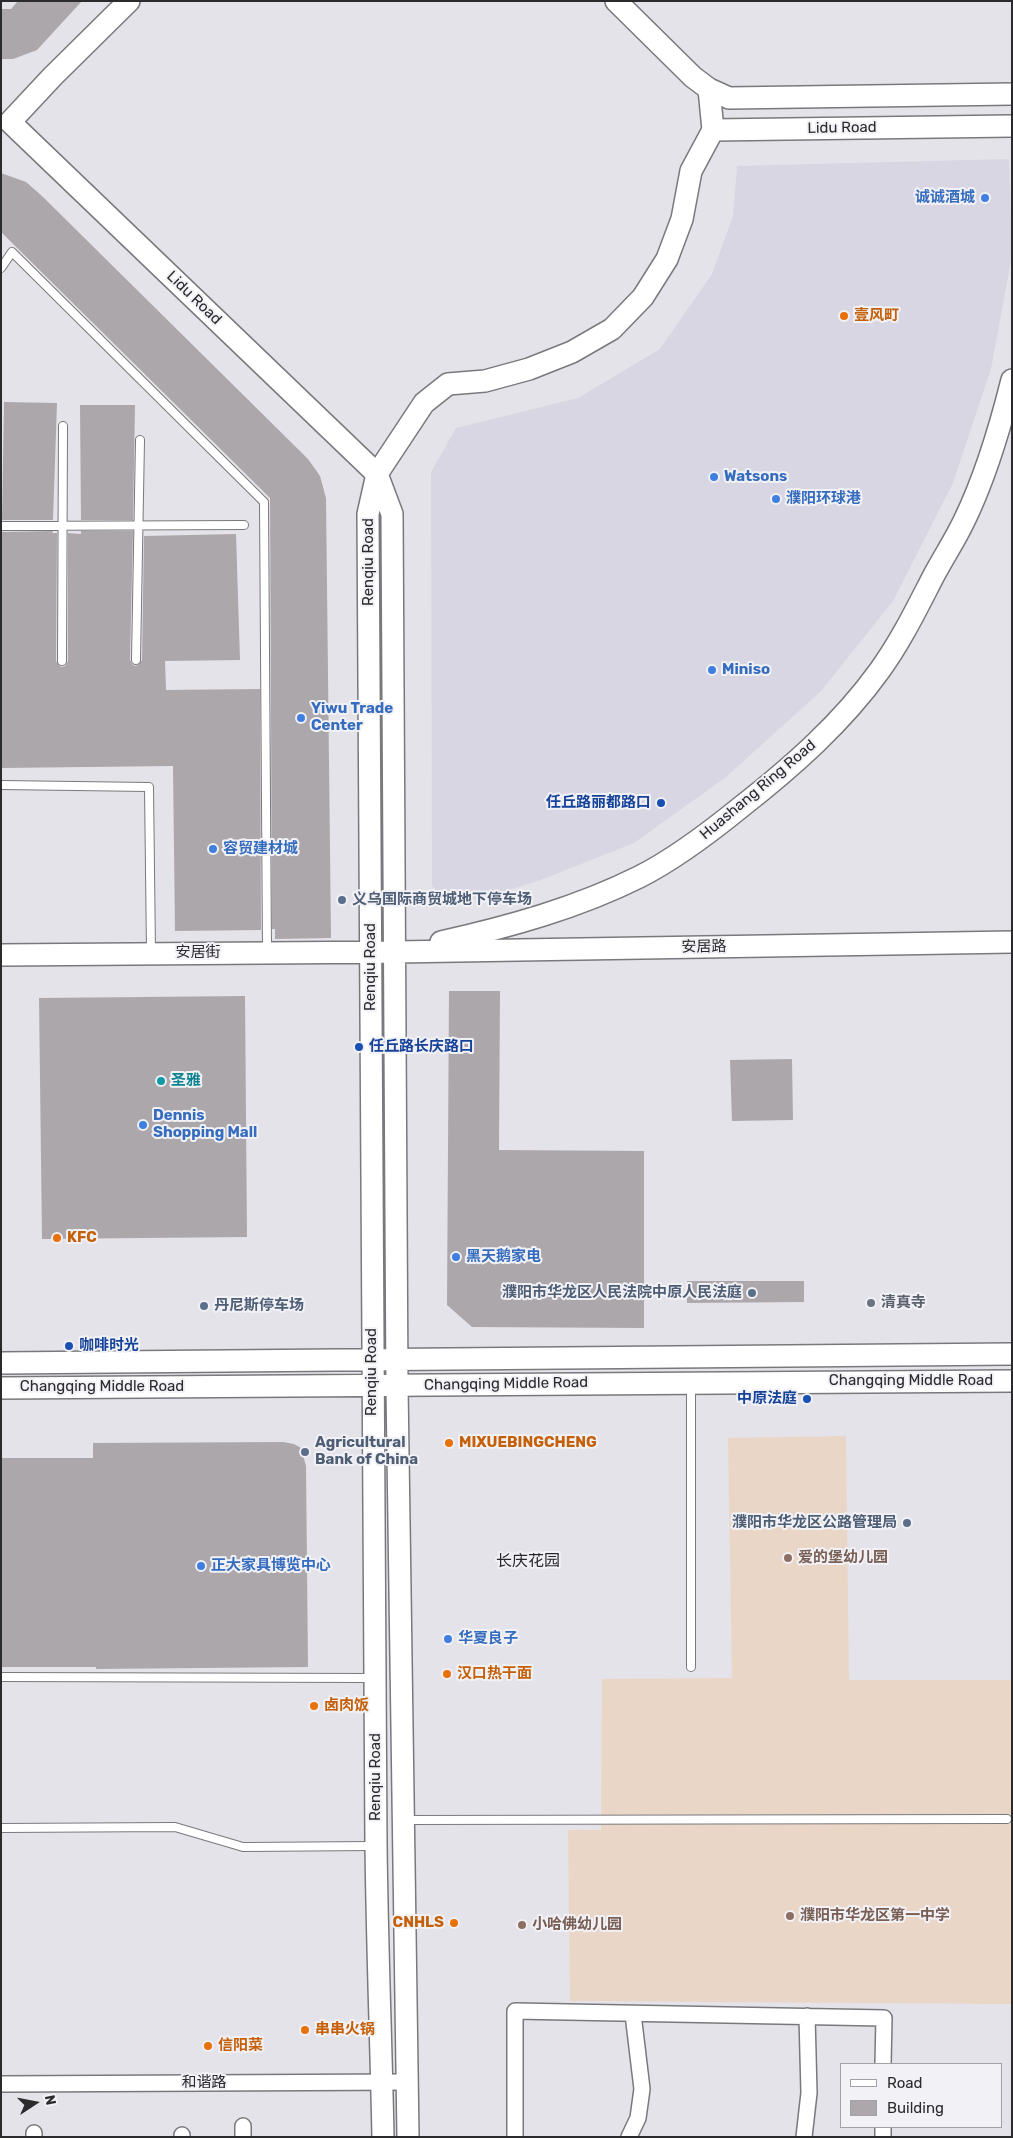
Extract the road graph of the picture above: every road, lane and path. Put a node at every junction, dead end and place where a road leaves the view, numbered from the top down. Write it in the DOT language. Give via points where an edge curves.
graph roads {
  1 [pos="129,1"];
  2 [pos="616,1"];
  3 [pos="709,88"];
  4 [pos="1012,94"];
  5 [pos="4,121"];
  6 [pos="1012,126"];
  7 [pos="713,130"];
  8 [pos="1,268"];
  9 [pos="1012,380"];
  10 [pos="63,426"];
  11 [pos="140,440"];
  12 [pos="377,474"];
  13 [pos="244,525"];
  14 [pos="1,526"];
  15 [pos="63,526"];
  16 [pos="138,526"];
  17 [pos="136,660"];
  18 [pos="62,661"];
  19 [pos="1,785"];
  20 [pos="1012,942"];
  21 [pos="266,952"];
  22 [pos="372,952"];
  23 [pos="396,952"];
  24 [pos="151,953"];
  25 [pos="1,955"];
  26 [pos="1012,1354"];
  27 [pos="372,1360"];
  28 [pos="397,1360"];
  29 [pos="1,1363"];
  30 [pos="1012,1381"];
  31 [pos="691,1382"];
  32 [pos="372,1385"];
  33 [pos="397,1386"];
  34 [pos="1,1388"];
  35 [pos="691,1667"];
  36 [pos="1,1677"];
  37 [pos="376,1678"];
  38 [pos="1007,1819"];
  39 [pos="403,1820"];
  40 [pos="1,1828"];
  41 [pos="376,1846"];
  42 [pos="633,2014"];
  43 [pos="807,2016"];
  44 [pos="883,2063"];
  45 [pos="382,2082"];
  46 [pos="407,2082"];
  47 [pos="1,2084"];
  48 [pos="383,2137"];
  49 [pos="408,2137"];
  50 [pos="515,2137"];
  51 [pos="629,2137"];
  52 [pos="804,2137"];
  1 -- 5 [label="street, Lidu Road"];
  2 -- 3 [label="street, Lidu Road" via="693,77"];
  3 -- 4 [label="street, Lidu Road" via="729,98"];
  3 -- 7 [label="street"];
  5 -- 12 [label="street, Lidu Road"];
  6 -- 7 [label="street, Lidu Road"];
  7 -- 12 [label="street" via="690,171 682,219 667,259 643,297 612,329 572,352 529,369 485,381 448,384 424,403"];
  8 -- 21 [label="lane" via="12,252 264,502"];
  9 -- 23 [label="street, Huashang Ring Road" via="985,472 964,522 911,619 881,669 801,758 722,822 640,876 598,896 504,927"];
  10 -- 15 [label="lane"];
  11 -- 16 [label="lane"];
  12 -- 22 [label="street, Renqiu Road" via="368,514"];
  12 -- 23 [label="street, Renqiu Road" via="392,514"];
  13 -- 16 [label="lane"];
  14 -- 15 [label="lane"];
  15 -- 16 [label="lane"];
  15 -- 18 [label="lane"];
  16 -- 17 [label="lane"];
  19 -- 24 [label="lane" via="149,787"];
  20 -- 23 [label="street, 安居路"];
  21 -- 22 [label="street, 安居街"];
  21 -- 24 [label="street, 安居街"];
  22 -- 23 [label="street, 安居街"];
  22 -- 27 [label="street, Renqiu Road"];
  23 -- 28 [label="street, Renqiu Road"];
  24 -- 25 [label="street, 安居街"];
  26 -- 28 [label="street, Changqing Middle Road"];
  27 -- 28 [label="street, Changqing Middle Road"];
  27 -- 29 [label="street, Changqing Middle Road"];
  27 -- 32 [label="street, Renqiu Road"];
  28 -- 33 [label="street, Renqiu Road"];
  30 -- 31 [label="street, Changqing Middle Road"];
  31 -- 33 [label="street, Changqing Middle Road"];
  31 -- 35 [label="lane"];
  32 -- 33 [label="street, Changqing Middle Road"];
  32 -- 34 [label="street, Changqing Middle Road"];
  32 -- 37 [label="street, Renqiu Road"];
  33 -- 39 [label="street, Renqiu Road"];
  36 -- 37 [label="lane"];
  37 -- 41 [label="street, Renqiu Road"];
  38 -- 39 [label="lane"];
  39 -- 46 [label="street, Renqiu Road"];
  40 -- 41 [label="lane" via="175,1827 243,1847"];
  41 -- 45 [label="street, Renqiu Road"];
  42 -- 43 [label="street"];
  42 -- 50 [label="street" via="515,2012"];
  42 -- 51 [label="street" via="642,2089 638,2118"];
  43 -- 44 [label="street" via="884,2018"];
  43 -- 52 [label="street" via="808,2093"];
  45 -- 46 [label="street, 和谐路"];
  45 -- 47 [label="street, 和谐路"];
  45 -- 48 [label="street, Renqiu Road"];
  46 -- 49 [label="street, Renqiu Road"];
}
